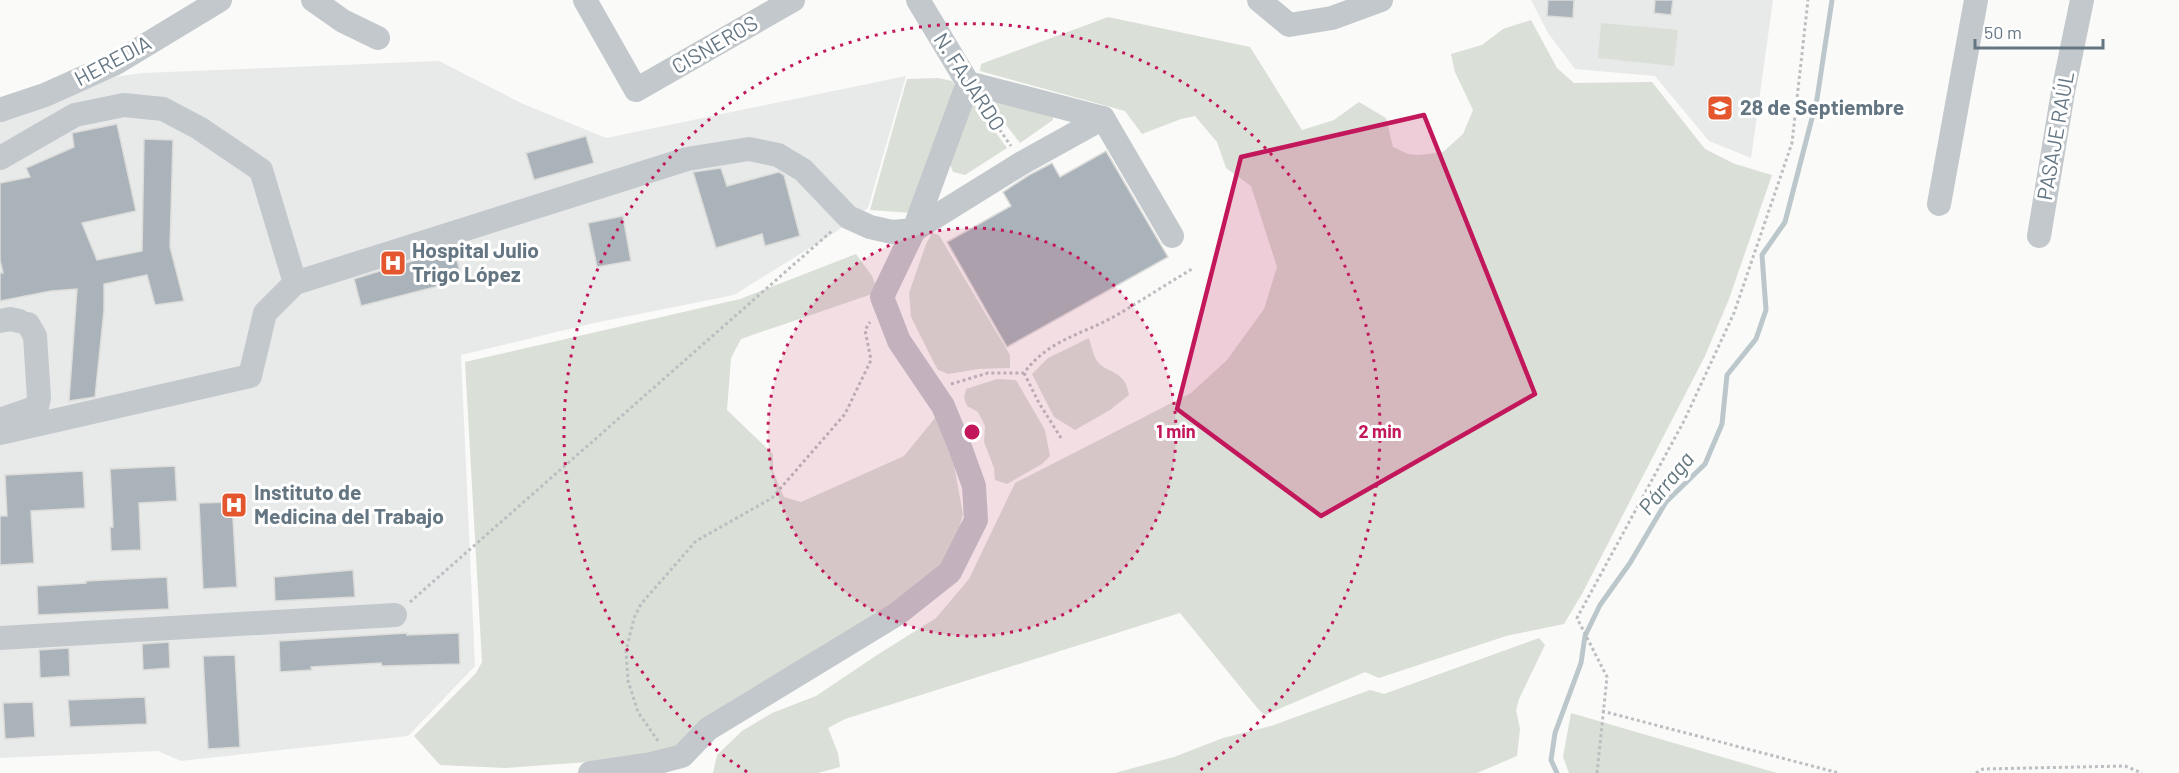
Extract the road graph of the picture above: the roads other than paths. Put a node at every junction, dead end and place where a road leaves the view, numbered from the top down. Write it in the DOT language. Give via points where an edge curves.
graph roads {
  1 [pos="220,0"];
  2 [pos="313,0"];
  3 [pos="585,0"];
  4 [pos="793,0"];
  5 [pos="918,0"];
  6 [pos="1259,0"];
  7 [pos="1381,0"];
  8 [pos="1976,0"];
  9 [pos="2082,0"];
  10 [pos="378,38"];
  11 [pos="968,83"];
  12 [pos="4,109"];
  13 [pos="1103,118"];
  14 [pos="21,146"];
  15 [pos="0,158"];
  16 [pos="1939,204"];
  17 [pos="914,230"];
  18 [pos="1172,236"];
  19 [pos="2039,236"];
  20 [pos="295,282"];
  21 [pos="16,322"];
  22 [pos="0,419"];
  23 [pos="0,433"];
  24 [pos="395,615"];
  25 [pos="0,638"];
  26 [pos="683,764"];
  27 [pos="590,773"];
  1 -- 12 [label="street, HEREDIA" via="116,63"];
  2 -- 10 [label="street"];
  3 -- 4 [label="street, CISNEROS" via="636,90"];
  5 -- 11 [label="street, N. FAJARDO"];
  6 -- 7 [label="street" via="1289,25 1332,18"];
  8 -- 16 [label="street"];
  9 -- 19 [label="street, PASAJE RAÚL"];
  11 -- 13 [label="street"];
  11 -- 17 [label="street"];
  12 -- 14 [label="street"];
  13 -- 17 [label="street"];
  13 -- 18 [label="street"];
  14 -- 15 [label="street"];
  14 -- 20 [label="street" via="75,115 124,105 163,109 261,170"];
  17 -- 20 [label="street" via="892,232 848,217 803,170 778,155 749,149 687,159"];
  17 -- 26 [label="street" via="882,297 899,341 947,416 974,486 976,520 950,572 897,614 708,729"];
  20 -- 23 [label="street" via="264,313 250,376"];
  21 -- 22 [label="street" via="34,336 39,399 37,407"];
  24 -- 25 [label="street"];
  26 -- 27 [label="street" via="651,764"];
}
